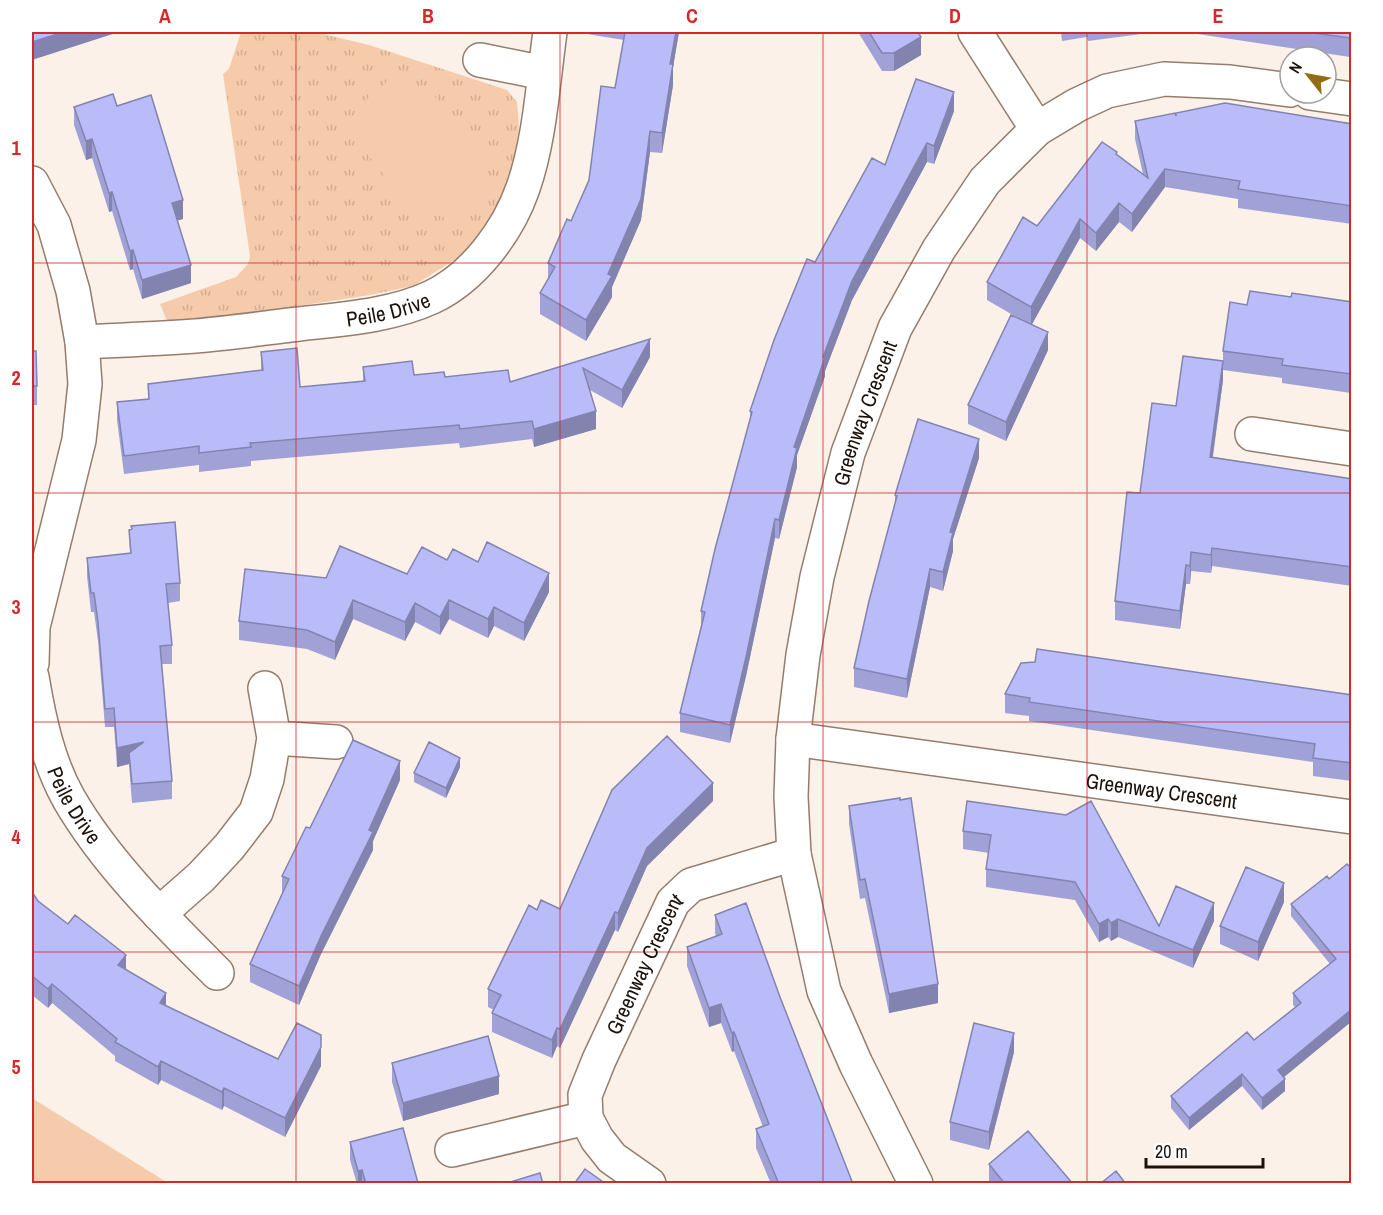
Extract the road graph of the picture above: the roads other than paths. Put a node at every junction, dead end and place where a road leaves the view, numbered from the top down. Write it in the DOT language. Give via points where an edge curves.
graph roads {
  1 [pos="550,32"];
  2 [pos="975,32"];
  3 [pos="480,60"];
  4 [pos="544,73"];
  5 [pos="1278,88"];
  6 [pos="1037,129"];
  7 [pos="32,183"];
  8 [pos="81,342"];
  9 [pos="1252,434"];
  10 [pos="1352,449"];
  11 [pos="32,663"];
  12 [pos="32,677"];
  13 [pos="264,688"];
  14 [pos="274,738"];
  15 [pos="793,739"];
  16 [pos="336,742"];
  17 [pos="1352,817"];
  18 [pos="794,854"];
  19 [pos="159,914"];
  20 [pos="216,974"];
  21 [pos="586,1118"];
  22 [pos="452,1150"];
  23 [pos="649,1184"];
  24 [pos="916,1184"];
  1 -- 4 [label="street, Peile Drive"];
  2 -- 6 [label="street"];
  3 -- 4 [label="street"];
  4 -- 8 [label="street, Peile Drive" via="530,163 508,222 475,266 433,297 396,310 331,321 194,336"];
  5 -- 6 [label="street, Greenway Crescent" via="1164,79 1107,91"];
  6 -- 15 [label="street, Greenway Crescent" via="985,182 939,249 895,328 845,464 817,577"];
  7 -- 8 [label="street" via="54,225 73,291"];
  8 -- 11 [label="street" via="85,384 79,440 33,627"];
  9 -- 10 [label="street"];
  12 -- 19 [label="street, Peile Drive" via="50,758 68,798 94,838"];
  13 -- 14 [label="street"];
  14 -- 16 [label="street"];
  14 -- 19 [label="street" via="256,812 201,877"];
  15 -- 17 [label="street, Greenway Crescent"];
  15 -- 18 [label="street, Greenway Crescent" via="790,797"];
  18 -- 21 [label="street, Greenway Crescent" via="691,885 673,902 599,1060 585,1095"];
  18 -- 24 [label="street, Greenway Crescent" via="824,991"];
  19 -- 20 [label="street, Peile Drive"];
  21 -- 22 [label="street"];
  21 -- 23 [label="street" via="612,1158"];
}
